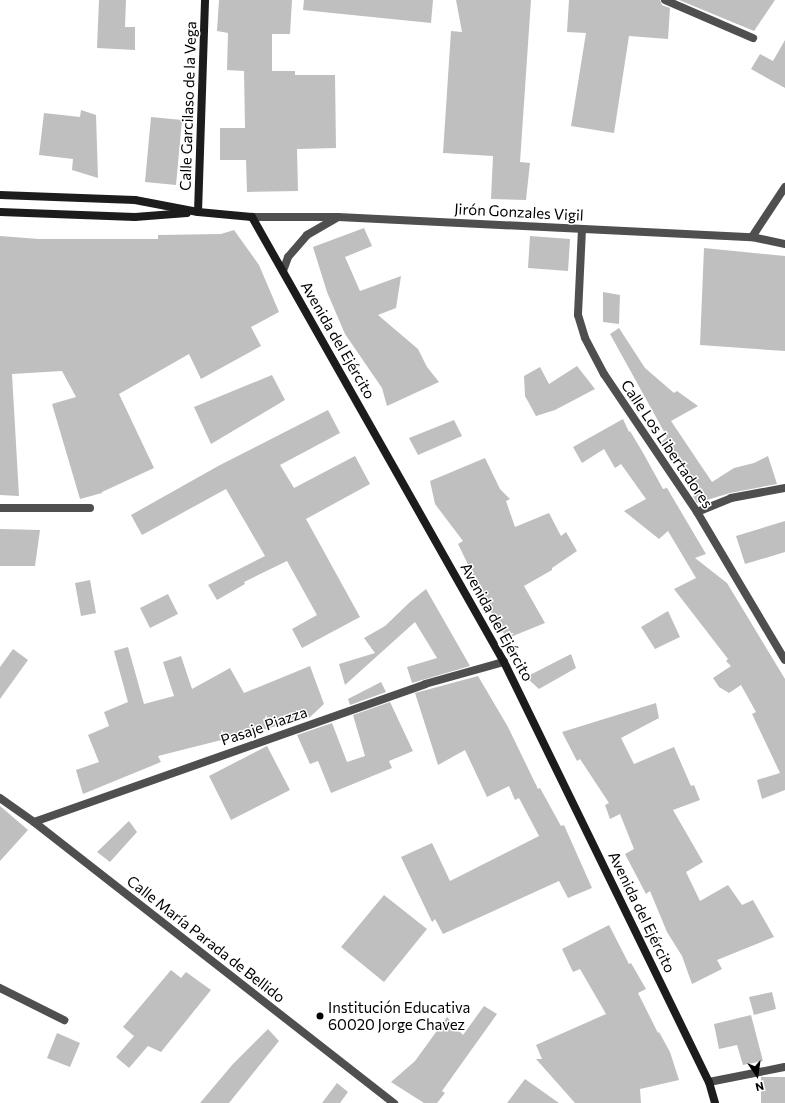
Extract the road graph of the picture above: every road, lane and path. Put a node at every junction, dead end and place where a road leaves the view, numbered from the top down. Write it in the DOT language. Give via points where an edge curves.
graph roads {
  1 [pos="205,0"];
  2 [pos="665,0"];
  3 [pos="753,38"];
  4 [pos="785,187"];
  5 [pos="0,195"];
  6 [pos="0,212"];
  7 [pos="198,212"];
  8 [pos="252,217"];
  9 [pos="338,217"];
  10 [pos="582,229"];
  11 [pos="752,237"];
  12 [pos="785,244"];
  13 [pos="283,271"];
  14 [pos="785,488"];
  15 [pos="0,508"];
  16 [pos="90,508"];
  17 [pos="697,512"];
  18 [pos="785,660"];
  19 [pos="504,662"];
  20 [pos="0,798"];
  21 [pos="34,822"];
  22 [pos="0,988"];
  23 [pos="64,1020"];
  24 [pos="785,1067"];
  25 [pos="709,1082"];
  26 [pos="394,1103"];
  27 [pos="715,1103"];
  1 -- 7 [label="main road, Calle Garcilaso de la Vega"];
  2 -- 3 [label="street"];
  4 -- 11 [label="street"];
  5 -- 7 [label="main road" via="135,200"];
  6 -- 7 [label="main road" via="135,217"];
  7 -- 8 [label="main road"];
  8 -- 9 [label="street, Jirón Gonzales Vigil"];
  8 -- 13 [label="main road, Avenida del Ejército"];
  9 -- 10 [label="street, Jirón Gonzales Vigil"];
  9 -- 13 [label="street" via="307,236 288,257"];
  10 -- 11 [label="street, Jirón Gonzales Vigil"];
  10 -- 17 [label="street, Calle Los Libertadores" via="578,314 585,338 604,374"];
  11 -- 12 [label="street, Jirón Gonzales Vigil"];
  13 -- 19 [label="main road, Avenida del Ejército"];
  14 -- 17 [label="street" via="731,498"];
  15 -- 16 [label="street"];
  17 -- 18 [label="street, Calle Los Libertadores"];
  19 -- 21 [label="street, Pasaje Piazza" via="425,684"];
  19 -- 25 [label="main road, Avenida del Ejército"];
  20 -- 21 [label="street, Calle María Parada de Bellido"];
  21 -- 26 [label="street, Calle María Parada de Bellido"];
  22 -- 23 [label="street"];
  24 -- 25 [label="street"];
  25 -- 27 [label="main road, Avenida del Ejército"];
}
